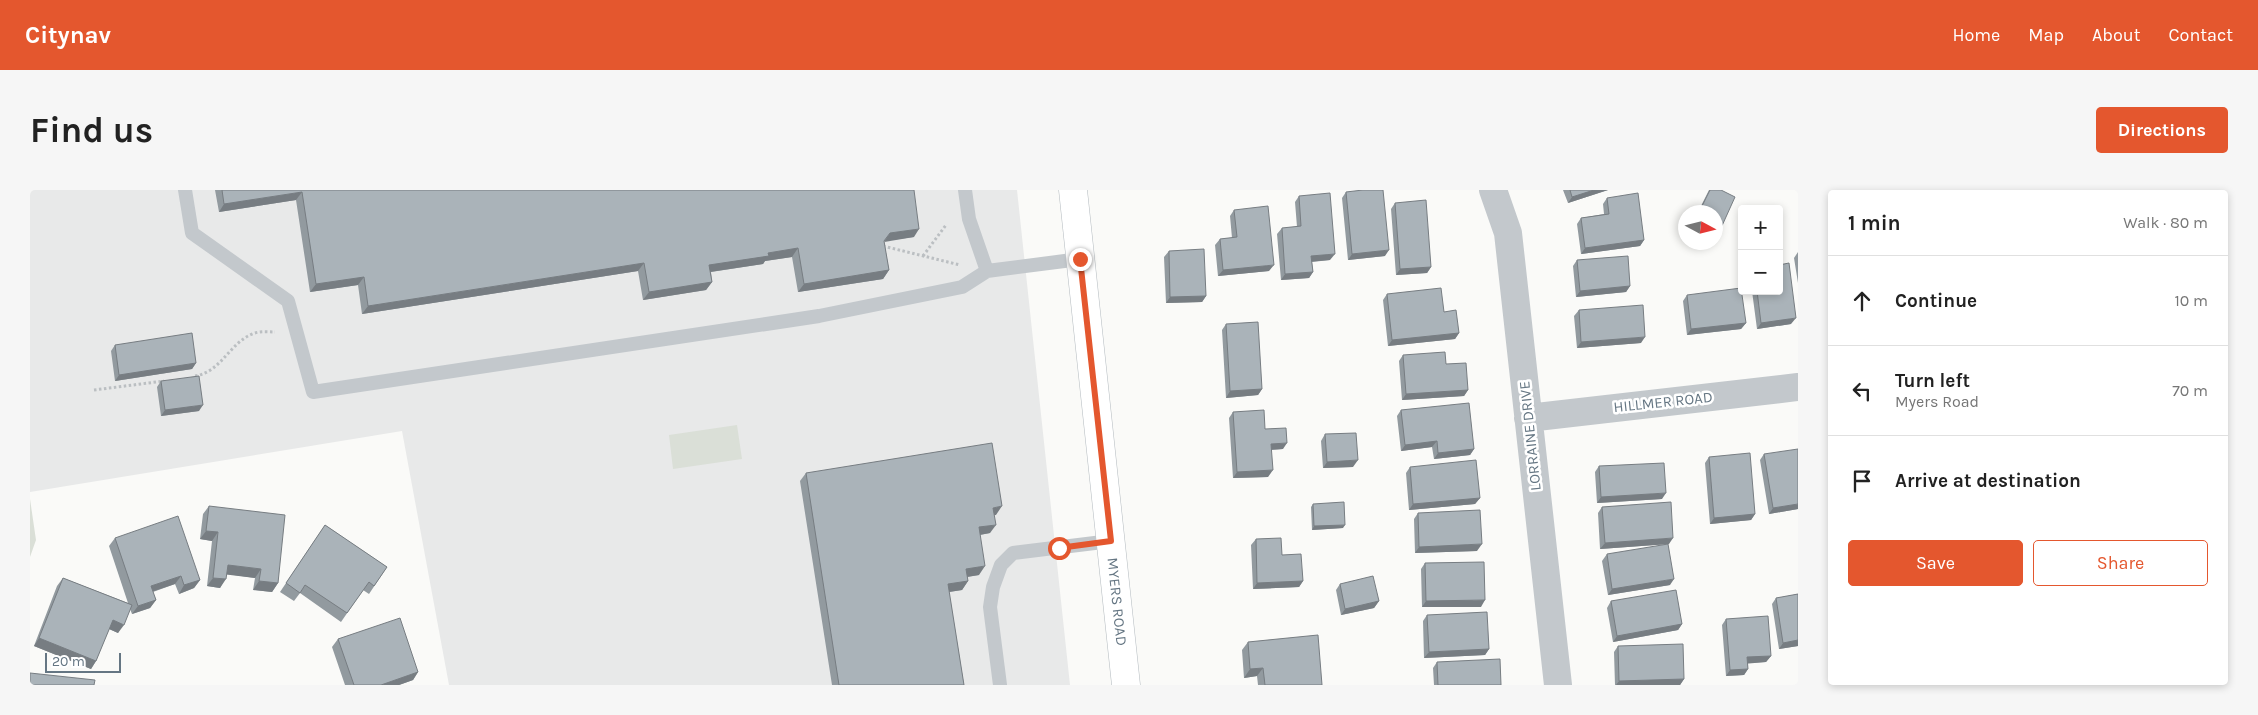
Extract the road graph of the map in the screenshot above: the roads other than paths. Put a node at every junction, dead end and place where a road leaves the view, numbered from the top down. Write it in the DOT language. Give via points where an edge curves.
graph roads {
  1 [pos="185,190"];
  2 [pos="965,190"];
  3 [pos="1073,190"];
  4 [pos="1493,190"];
  5 [pos="1080,259"];
  6 [pos="987,271"];
  7 [pos="1798,387"];
  8 [pos="1528,418"];
  9 [pos="1111,541"];
  10 [pos="1000,685"];
  11 [pos="1126,685"];
  12 [pos="1558,685"];
  1 -- 6 [label="lane" via="192,233 288,302 313,392 819,316 962,287"];
  2 -- 6 [label="lane" via="969,219"];
  3 -- 5 [label="main road, MYERS ROAD"];
  4 -- 8 [label="street, LORRAINE DRIVE" via="1508,233"];
  5 -- 6 [label="lane"];
  5 -- 9 [label="main road, MYERS ROAD"];
  7 -- 8 [label="street, HILLMER ROAD"];
  8 -- 12 [label="street, LORRAINE DRIVE"];
  9 -- 10 [label="lane" via="1013,553 1000,566 990,607"];
  9 -- 11 [label="main road, MYERS ROAD"];
}
